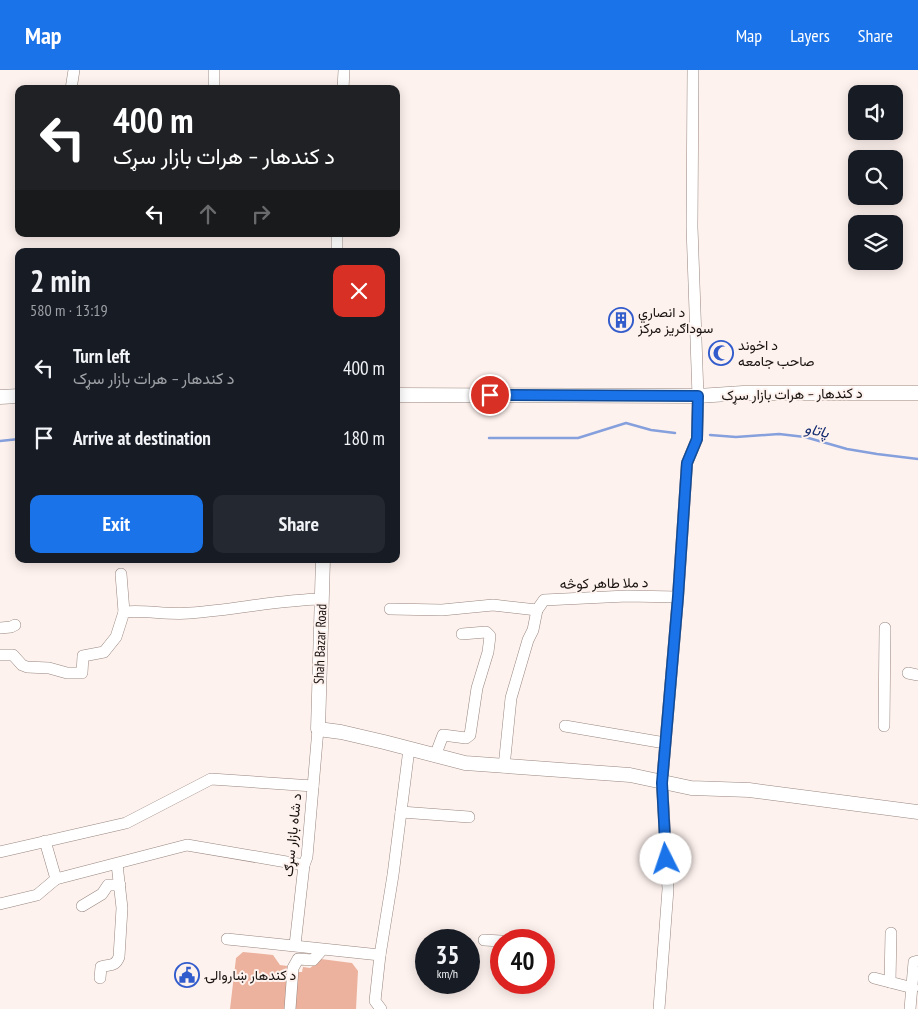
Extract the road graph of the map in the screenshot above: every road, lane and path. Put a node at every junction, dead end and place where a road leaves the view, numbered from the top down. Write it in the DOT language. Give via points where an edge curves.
graph roads {
  1 [pos="74,70"];
  2 [pos="214,70"];
  3 [pos="344,70"];
  4 [pos="693,70"];
  5 [pos="72,85"];
  6 [pos="214,85"];
  7 [pos="343,85"];
  8 [pos="918,393"];
  9 [pos="400,395"];
  10 [pos="15,396"];
  11 [pos="698,396"];
  12 [pos="0,397"];
  13 [pos="323,563"];
  14 [pos="121,574"];
  15 [pos="678,597"];
  16 [pos="321,599"];
  17 [pos="390,609"];
  18 [pos="538,610"];
  19 [pos="124,612"];
  20 [pos="15,625"];
  21 [pos="0,628"];
  22 [pos="885,628"];
  23 [pos="462,634"];
  24 [pos="0,655"];
  25 [pos="565,726"];
  26 [pos="884,726"];
  27 [pos="318,729"];
  28 [pos="665,743"];
  29 [pos="409,749"];
  30 [pos="435,756"];
  31 [pos="504,767"];
  32 [pos="662,783"];
  33 [pos="313,786"];
  34 [pos="401,812"];
  35 [pos="918,812"];
  36 [pos="469,817"];
  37 [pos="45,841"];
  38 [pos="0,852"];
  39 [pos="116,864"];
  40 [pos="304,865"];
  41 [pos="56,879"];
  42 [pos="120,885"];
  43 [pos="0,904"];
  44 [pos="82,906"];
  45 [pos="891,933"];
  46 [pos="227,939"];
  47 [pos="484,940"];
  48 [pos="490,940"];
  49 [pos="295,945"];
  50 [pos="321,951"];
  51 [pos="380,955"];
  52 [pos="918,961"];
  53 [pos="100,978"];
  54 [pos="874,978"];
  55 [pos="890,982"];
  56 [pos="915,983"];
  57 [pos="290,1009"];
  58 [pos="381,1009"];
  59 [pos="660,1009"];
  60 [pos="910,1009"];
  1 -- 5 [label="street"];
  2 -- 6 [label="street"];
  3 -- 7 [label="street"];
  4 -- 11 [label="street" via="692,227"];
  8 -- 11 [label="main road, د کندهار – هرات بازار سړک"];
  9 -- 11 [label="main road, د کندهار – هرات بازار سړک"];
  10 -- 12 [label="main road"];
  11 -- 15 [label="street" via="697,439 687,463"];
  13 -- 16 [label="main road, Shah Bazar Road"];
  14 -- 19 [label="street"];
  15 -- 18 [label="street, د ملا طاهر کوڅه" via="544,600"];
  15 -- 28 [label="street"];
  16 -- 19 [label="street" via="187,613"];
  16 -- 27 [label="main road, Shah Bazar Road"];
  17 -- 18 [label="street" via="442,610 493,605"];
  18 -- 31 [label="street" via="511,698"];
  19 -- 24 [label="street" via="116,637 104,652 83,656 82,672 22,666 13,655"];
  20 -- 21 [label="street"];
  22 -- 26 [label="street"];
  23 -- 30 [label="street" via="486,632 490,636 470,735 466,738 444,735"];
  25 -- 28 [label="street"];
  27 -- 29 [label="main road"];
  27 -- 33 [label="street, د شاه بازار سړګ"];
  28 -- 32 [label="street"];
  29 -- 30 [label="main road"];
  29 -- 34 [label="street"];
  30 -- 31 [label="main road"];
  31 -- 32 [label="main road" via="630,776"];
  32 -- 35 [label="main road" via="691,788 749,790"];
  32 -- 59 [label="street" via="668,889"];
  33 -- 37 [label="street" via="211,779 126,823"];
  33 -- 40 [label="street, د شاه بازار سړګ"];
  34 -- 36 [label="street"];
  34 -- 51 [label="street"];
  37 -- 38 [label="street"];
  37 -- 41 [label="street"];
  39 -- 40 [label="street" via="187,845"];
  39 -- 41 [label="street"];
  39 -- 42 [label="street"];
  40 -- 49 [label="street, د شاه بازار سړګ"];
  41 -- 43 [label="street" via="37,895"];
  42 -- 44 [label="street" via="108,885 102,894"];
  42 -- 53 [label="street" via="120,957 113,966 101,967"];
  45 -- 55 [label="street"];
  46 -- 49 [label="street"];
  47 -- 48 [label="street"];
  49 -- 51 [label="street"];
  50 -- 57 [label="street" via="313,960 298,959 294,968"];
  51 -- 58 [label="street" via="375,1001"];
  52 -- 56 [label="street" via="914,962"];
  54 -- 55 [label="street"];
  55 -- 56 [label="street"];
  56 -- 60 [label="street"];
}
